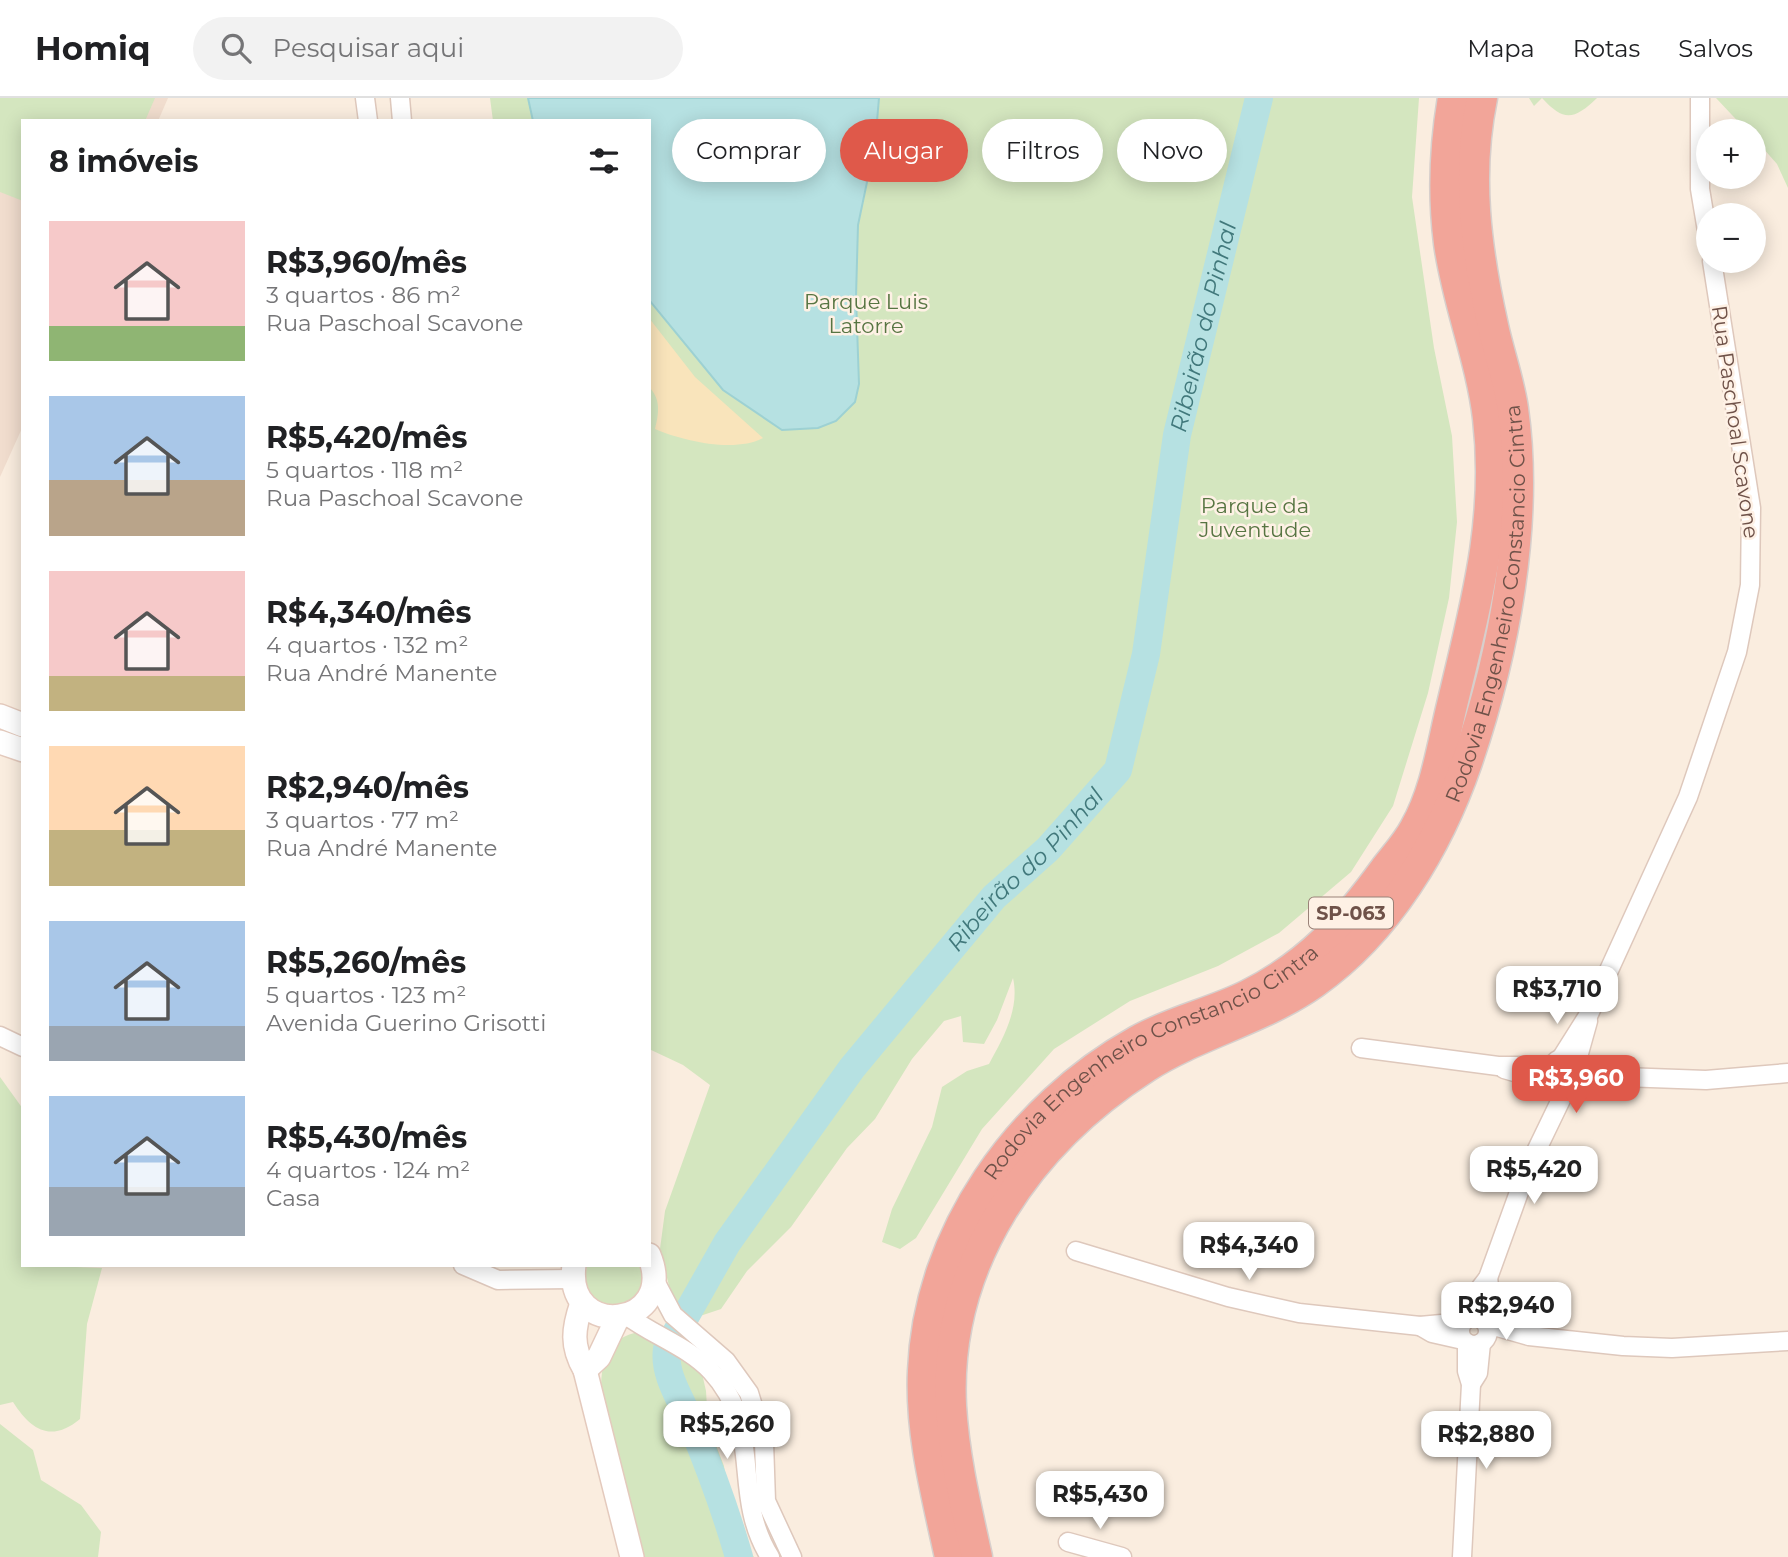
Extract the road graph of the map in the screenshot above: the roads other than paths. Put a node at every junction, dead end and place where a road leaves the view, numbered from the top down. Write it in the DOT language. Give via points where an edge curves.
graph roads {
  1 [pos="365,98"];
  2 [pos="400,98"];
  3 [pos="1453,98"];
  4 [pos="1482,98"];
  5 [pos="1700,98"];
  6 [pos="368,119"];
  7 [pos="402,119"];
  8 [pos="1702,203"];
  9 [pos="1714,273"];
  10 [pos="0,716"];
  11 [pos="21,724"];
  12 [pos="0,742"];
  13 [pos="21,749"];
  14 [pos="0,1036"];
  15 [pos="21,1046"];
  16 [pos="1361,1048"];
  17 [pos="1565,1073"];
  18 [pos="1788,1073"];
  19 [pos="1076,1251"];
  20 [pos="651,1264"];
  21 [pos="468,1267"];
  22 [pos="573,1272"];
  23 [pos="655,1281"];
  24 [pos="582,1303"];
  25 [pos="622,1316"];
  26 [pos="1475,1331"];
  27 [pos="1788,1341"];
  28 [pos="585,1370"];
  29 [pos="1068,1542"];
  30 [pos="632,1557"];
  31 [pos="771,1557"];
  32 [pos="792,1557"];
  33 [pos="950,1557"];
  34 [pos="977,1557"];
  35 [pos="1122,1557"];
  36 [pos="1461,1557"];
  1 -- 6 [label="street"];
  2 -- 7 [label="street"];
  3 -- 33 [label="highway, Rodovia Engenheiro Constancio Cintra / SP-063" via="1445,184 1449,244 1488,416 1491,494 1486,561 1432,788 1415,828 1328,940 1295,968 1245,996 1139,1040 1067,1088 995,1167 937,1284 923,1371 929,1460"];
  4 -- 34 [label="highway, Rodovia Engenheiro Constancio Cintra / SP-063" via="1472,205 1513,405 1518,516 1507,601 1467,761 1445,818 1404,890 1359,945 1312,985 1148,1066 1084,1112 1046,1148 1009,1196 983,1245 961,1303 952,1360 957,1458"];
  5 -- 8 [label="street"];
  9 -- 17 [label="street, Rua Paschoal Scavone" via="1751,508 1750,585 1737,652 1688,797"];
  10 -- 11 [label="main road"];
  12 -- 13 [label="main road"];
  14 -- 15 [label="street"];
  16 -- 17 [label="street" via="1498,1066 1511,1072"];
  17 -- 18 [label="street" via="1706,1080"];
  17 -- 26 [label="street, Rua Paschoal Scavone" via="1549,1100 1548,1122 1489,1278 1490,1293"];
  19 -- 26 [label="street" via="1228,1297 1299,1313 1419,1326 1432,1334"];
  20 -- 23 [label="main road"];
  21 -- 22 [label="street" via="498,1280"];
  22 -- 24 [label="main road"];
  23 -- 25 [label="main road" via="643,1306"];
  23 -- 32 [label="street" via="673,1315 705,1340 741,1382 758,1416 764,1442 766,1501"];
  24 -- 25 [label="main road" via="593,1312"];
  24 -- 28 [label="main road" via="573,1333"];
  25 -- 28 [label="main road" via="599,1357"];
  25 -- 31 [label="street" via="689,1352 729,1395 740,1420 752,1520"];
  26 -- 27 [label="street" via="1503,1340 1529,1336 1672,1348"];
  26 -- 36 [label="street, Rua Paschoal Scavone" via="1467,1371 1471,1384"];
  28 -- 30 [label="main road"];
  29 -- 35 [label="street"];
}
